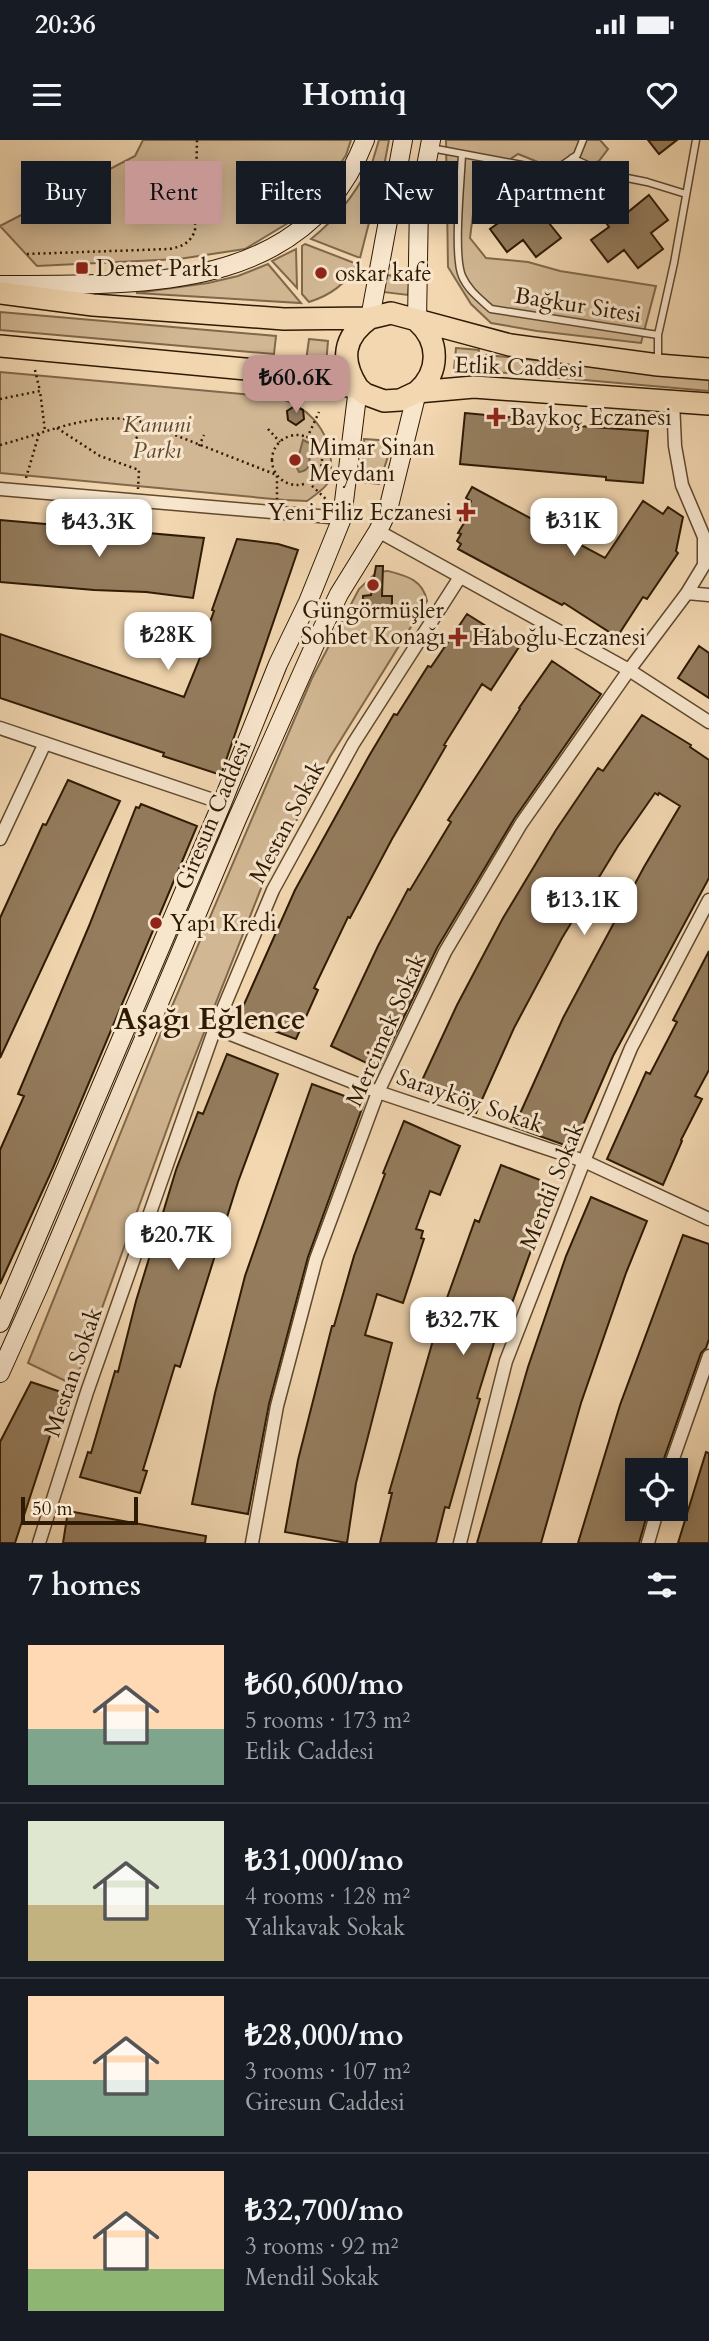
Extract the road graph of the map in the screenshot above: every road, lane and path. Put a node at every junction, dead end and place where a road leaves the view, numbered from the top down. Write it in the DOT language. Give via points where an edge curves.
graph roads {
  1 [pos="197,140"];
  2 [pos="365,140"];
  3 [pos="403,140"];
  4 [pos="583,140"];
  5 [pos="696,140"];
  6 [pos="430,144"];
  7 [pos="462,154"];
  8 [pos="572,158"];
  9 [pos="686,194"];
  10 [pos="27,254"];
  11 [pos="0,285"];
  12 [pos="0,293"];
  13 [pos="370,318"];
  14 [pos="417,321"];
  15 [pos="658,335"];
  16 [pos="0,346"];
  17 [pos="658,365"];
  18 [pos="709,369"];
  19 [pos="35,370"];
  20 [pos="358,388"];
  21 [pos="40,391"];
  22 [pos="418,393"];
  23 [pos="0,399"];
  24 [pos="673,401"];
  25 [pos="709,404"];
  26 [pos="320,412"];
  27 [pos="146,424"];
  28 [pos="57,428"];
  29 [pos="268,429"];
  30 [pos="44,431"];
  31 [pos="39,432"];
  32 [pos="204,435"];
  33 [pos="307,438"];
  34 [pos="280,442"];
  35 [pos="133,443"];
  36 [pos="0,445"];
  37 [pos="199,446"];
  38 [pos="330,463"];
  39 [pos="321,464"];
  40 [pos="277,475"];
  41 [pos="26,478"];
  42 [pos="308,482"];
  43 [pos="0,489"];
  44 [pos="138,489"];
  45 [pos="277,501"];
  46 [pos="337,511"];
  47 [pos="378,531"];
  48 [pos="460,577"];
  49 [pos="687,593"];
  50 [pos="709,595"];
  51 [pos="628,670"];
  52 [pos="709,722"];
  53 [pos="0,728"];
  54 [pos="45,743"];
  55 [pos="222,803"];
  56 [pos="0,839"];
  57 [pos="709,900"];
  58 [pos="215,1028"];
  59 [pos="379,1092"];
  60 [pos="584,1161"];
  61 [pos="709,1219"];
  62 [pos="0,1323"];
  63 [pos="709,1356"];
  64 [pos="0,1373"];
  65 [pos="672,1458"];
  66 [pos="654,1521"];
  67 [pos="39,1543"];
  68 [pos="252,1543"];
  69 [pos="460,1543"];
  70 [pos="648,1543"];
  1 -- 10 [label="path" via="195,230 188,242 169,249"];
  2 -- 11 [label="main road" via="349,177 327,206 288,240 256,256 162,279"];
  3 -- 13 [label="main road"];
  4 -- 8 [label="lane"];
  5 -- 9 [label="lane, Bağkur Sitesi"];
  6 -- 7 [label="lane"];
  6 -- 14 [label="main road" via="419,203"];
  7 -- 8 [label="lane" via="554,171"];
  7 -- 15 [label="lane, Bağkur Sitesi" via="459,251 462,275 473,294 491,309"];
  8 -- 9 [label="lane" via="607,174"];
  9 -- 15 [label="lane, Bağkur Sitesi"];
  12 -- 13 [label="main road, Etlik Caddesi" via="271,318"];
  13 -- 14 [label="main road, Etlik Caddesi" via="391,313"];
  13 -- 20 [label="main road" via="353,333 348,346 347,365"];
  14 -- 17 [label="main road, Etlik Caddesi" via="510,345"];
  14 -- 22 [label="main road" via="428,332 436,352 431,374"];
  15 -- 17 [label="lane, Bağkur Sitesi"];
  16 -- 20 [label="main road, Etlik Caddesi" via="278,372"];
  17 -- 18 [label="main road, Etlik Caddesi"];
  19 -- 21 [label="path"];
  20 -- 22 [label="main road, Etlik Caddesi" via="383,401"];
  20 -- 46 [label="main road, Giresun Caddesi"];
  21 -- 23 [label="path"];
  21 -- 30 [label="path"];
  22 -- 24 [label="main road, Etlik Caddesi" via="474,387"];
  22 -- 47 [label="main road, Giresun Caddesi" via="393,495"];
  24 -- 25 [label="main road, Etlik Caddesi"];
  24 -- 49 [label="street, Mercimek Sokak" via="682,485 704,537 704,565"];
  26 -- 33 [label="path"];
  27 -- 28 [label="path" via="124,418 99,419"];
  27 -- 35 [label="path"];
  27 -- 37 [label="path"];
  28 -- 30 [label="path"];
  28 -- 44 [label="path" via="100,456 139,470"];
  29 -- 34 [label="path"];
  30 -- 31 [label="path"];
  31 -- 36 [label="path"];
  31 -- 41 [label="path"];
  32 -- 37 [label="path"];
  33 -- 34 [label="path" via="293,436"];
  33 -- 39 [label="path" via="319,448"];
  34 -- 40 [label="path" via="273,455"];
  37 -- 40 [label="path"];
  38 -- 39 [label="path"];
  39 -- 42 [label="path"];
  40 -- 42 [label="path" via="288,483"];
  40 -- 45 [label="path"];
  42 -- 46 [label="path"];
  43 -- 46 [label="street"];
  46 -- 55 [label="main road, Giresun Caddesi" via="308,602"];
  47 -- 48 [label="street"];
  47 -- 64 [label="main road, Giresun Caddesi" via="316,642"];
  48 -- 51 [label="street"];
  48 -- 58 [label="street, Mestan Sokak" via="353,744 273,890"];
  49 -- 50 [label="street"];
  49 -- 51 [label="street, Mercimek Sokak"];
  51 -- 52 [label="street"];
  51 -- 59 [label="street, Mercimek Sokak" via="521,824 445,952"];
  53 -- 54 [label="street"];
  54 -- 55 [label="street"];
  54 -- 56 [label="street"];
  55 -- 62 [label="main road, Giresun Caddesi"];
  57 -- 60 [label="street, Mendil Sokak" via="631,1048"];
  58 -- 59 [label="street, Sarayköy Sokak"];
  58 -- 67 [label="street, Mestan Sokak"];
  59 -- 60 [label="street, Sarayköy Sokak"];
  59 -- 68 [label="street, Mercimek Sokak" via="316,1259 277,1406"];
  60 -- 61 [label="street, Sarayköy Sokak"];
  60 -- 69 [label="street, Mendil Sokak" via="506,1361"];
  63 -- 65 [label="street"];
  66 -- 70 [label="street"];
}
